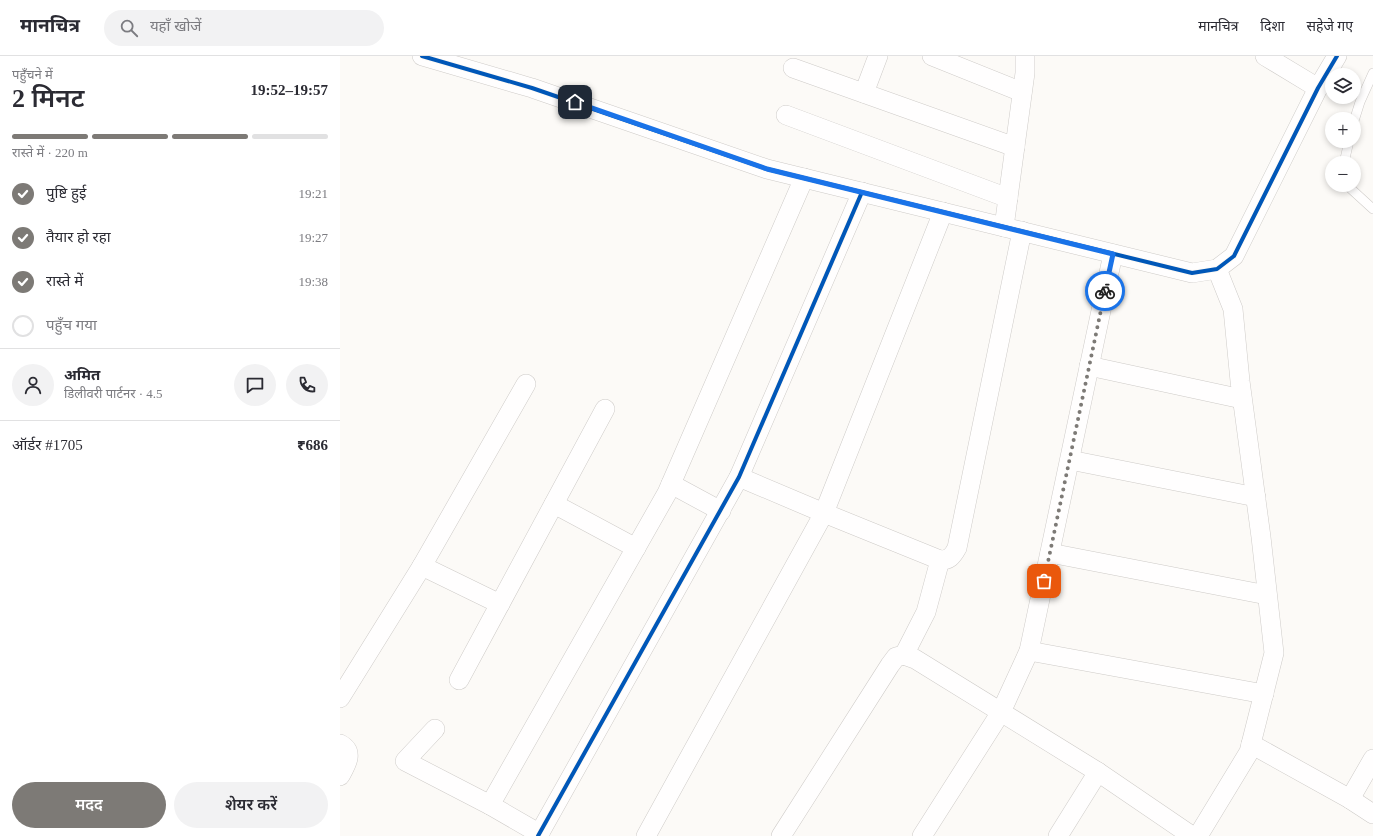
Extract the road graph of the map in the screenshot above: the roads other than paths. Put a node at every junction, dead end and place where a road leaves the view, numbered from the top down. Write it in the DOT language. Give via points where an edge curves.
graph roads {
  1 [pos="422,56"];
  2 [pos="878,56"];
  3 [pos="932,56"];
  4 [pos="1025,56"];
  5 [pos="1265,56"];
  6 [pos="1337,56"];
  7 [pos="793,68"];
  8 [pos="1373,73"];
  9 [pos="1318,88"];
  10 [pos="1022,92"];
  11 [pos="864,93"];
  12 [pos="1357,112"];
  13 [pos="786,115"];
  14 [pos="1015,147"];
  15 [pos="804,178"];
  16 [pos="862,192"];
  17 [pos="1354,192"];
  18 [pos="1008,198"];
  19 [pos="1373,209"];
  20 [pos="943,212"];
  21 [pos="1013,229"];
  22 [pos="1113,254"];
  23 [pos="1217,269"];
  24 [pos="1089,366"];
  25 [pos="526,384"];
  26 [pos="1242,399"];
  27 [pos="605,409"];
  28 [pos="1070,460"];
  29 [pos="739,477"];
  30 [pos="671,484"];
  31 [pos="1256,497"];
  32 [pos="554,504"];
  33 [pos="721,511"];
  34 [pos="824,514"];
  35 [pos="636,548"];
  36 [pos="1050,553"];
  37 [pos="940,560"];
  38 [pos="422,566"];
  39 [pos="1267,594"];
  40 [pos="500,604"];
  41 [pos="1029,651"];
  42 [pos="904,655"];
  43 [pos="459,680"];
  44 [pos="1264,694"];
  45 [pos="340,698"];
  46 [pos="1001,712"];
  47 [pos="435,729"];
  48 [pos="340,744"];
  49 [pos="1251,744"];
  50 [pos="1373,759"];
  51 [pos="1098,772"];
  52 [pos="340,776"];
  53 [pos="1350,800"];
  54 [pos="490,805"];
  55 [pos="1373,814"];
  56 [pos="539,835"];
  57 [pos="646,836"];
  58 [pos="781,836"];
  59 [pos="922,836"];
  60 [pos="1058,836"];
  61 [pos="1192,836"];
  62 [pos="1198,836"];
  1 -- 15 [label="street" via="532,88 709,150"];
  2 -- 11 [label="street"];
  3 -- 10 [label="street"];
  4 -- 10 [label="street"];
  5 -- 9 [label="street"];
  6 -- 9 [label="street"];
  7 -- 11 [label="street"];
  8 -- 12 [label="lane"];
  9 -- 23 [label="street" via="1234,256"];
  10 -- 14 [label="street"];
  11 -- 14 [label="street"];
  13 -- 18 [label="street"];
  14 -- 18 [label="street"];
  15 -- 16 [label="street"];
  15 -- 30 [label="street"];
  16 -- 20 [label="street"];
  16 -- 29 [label="street"];
  17 -- 19 [label="lane"];
  18 -- 21 [label="street"];
  20 -- 21 [label="street"];
  20 -- 34 [label="street"];
  21 -- 22 [label="street"];
  21 -- 37 [label="street" via="957,548 953,556 947,560"];
  22 -- 23 [label="street" via="1192,273"];
  22 -- 24 [label="street"];
  23 -- 26 [label="street" via="1233,308"];
  24 -- 26 [label="street"];
  24 -- 28 [label="street"];
  25 -- 38 [label="street"];
  26 -- 31 [label="street"];
  27 -- 32 [label="street"];
  28 -- 31 [label="street"];
  28 -- 36 [label="street"];
  29 -- 33 [label="street"];
  29 -- 34 [label="street"];
  30 -- 33 [label="street"];
  30 -- 35 [label="street"];
  31 -- 39 [label="street"];
  32 -- 35 [label="street"];
  32 -- 40 [label="street"];
  33 -- 56 [label="street"];
  34 -- 37 [label="street"];
  34 -- 57 [label="street"];
  35 -- 54 [label="street"];
  36 -- 39 [label="street"];
  36 -- 41 [label="street"];
  37 -- 42 [label="street" via="926,612"];
  38 -- 40 [label="street"];
  38 -- 45 [label="street"];
  39 -- 44 [label="street" via="1274,653"];
  40 -- 43 [label="street"];
  41 -- 44 [label="street"];
  41 -- 46 [label="street"];
  42 -- 46 [label="street" via="915,659"];
  42 -- 58 [label="street" via="896,657 890,665"];
  44 -- 49 [label="street"];
  46 -- 51 [label="street"];
  46 -- 59 [label="street"];
  47 -- 54 [label="street" via="405,762"];
  48 -- 52 [label="street" via="347,750 349,758"];
  49 -- 53 [label="street"];
  49 -- 62 [label="street" via="1249,752"];
  50 -- 53 [label="street"];
  51 -- 60 [label="street"];
  51 -- 61 [label="street"];
  53 -- 55 [label="street"];
  54 -- 56 [label="street"];
}
